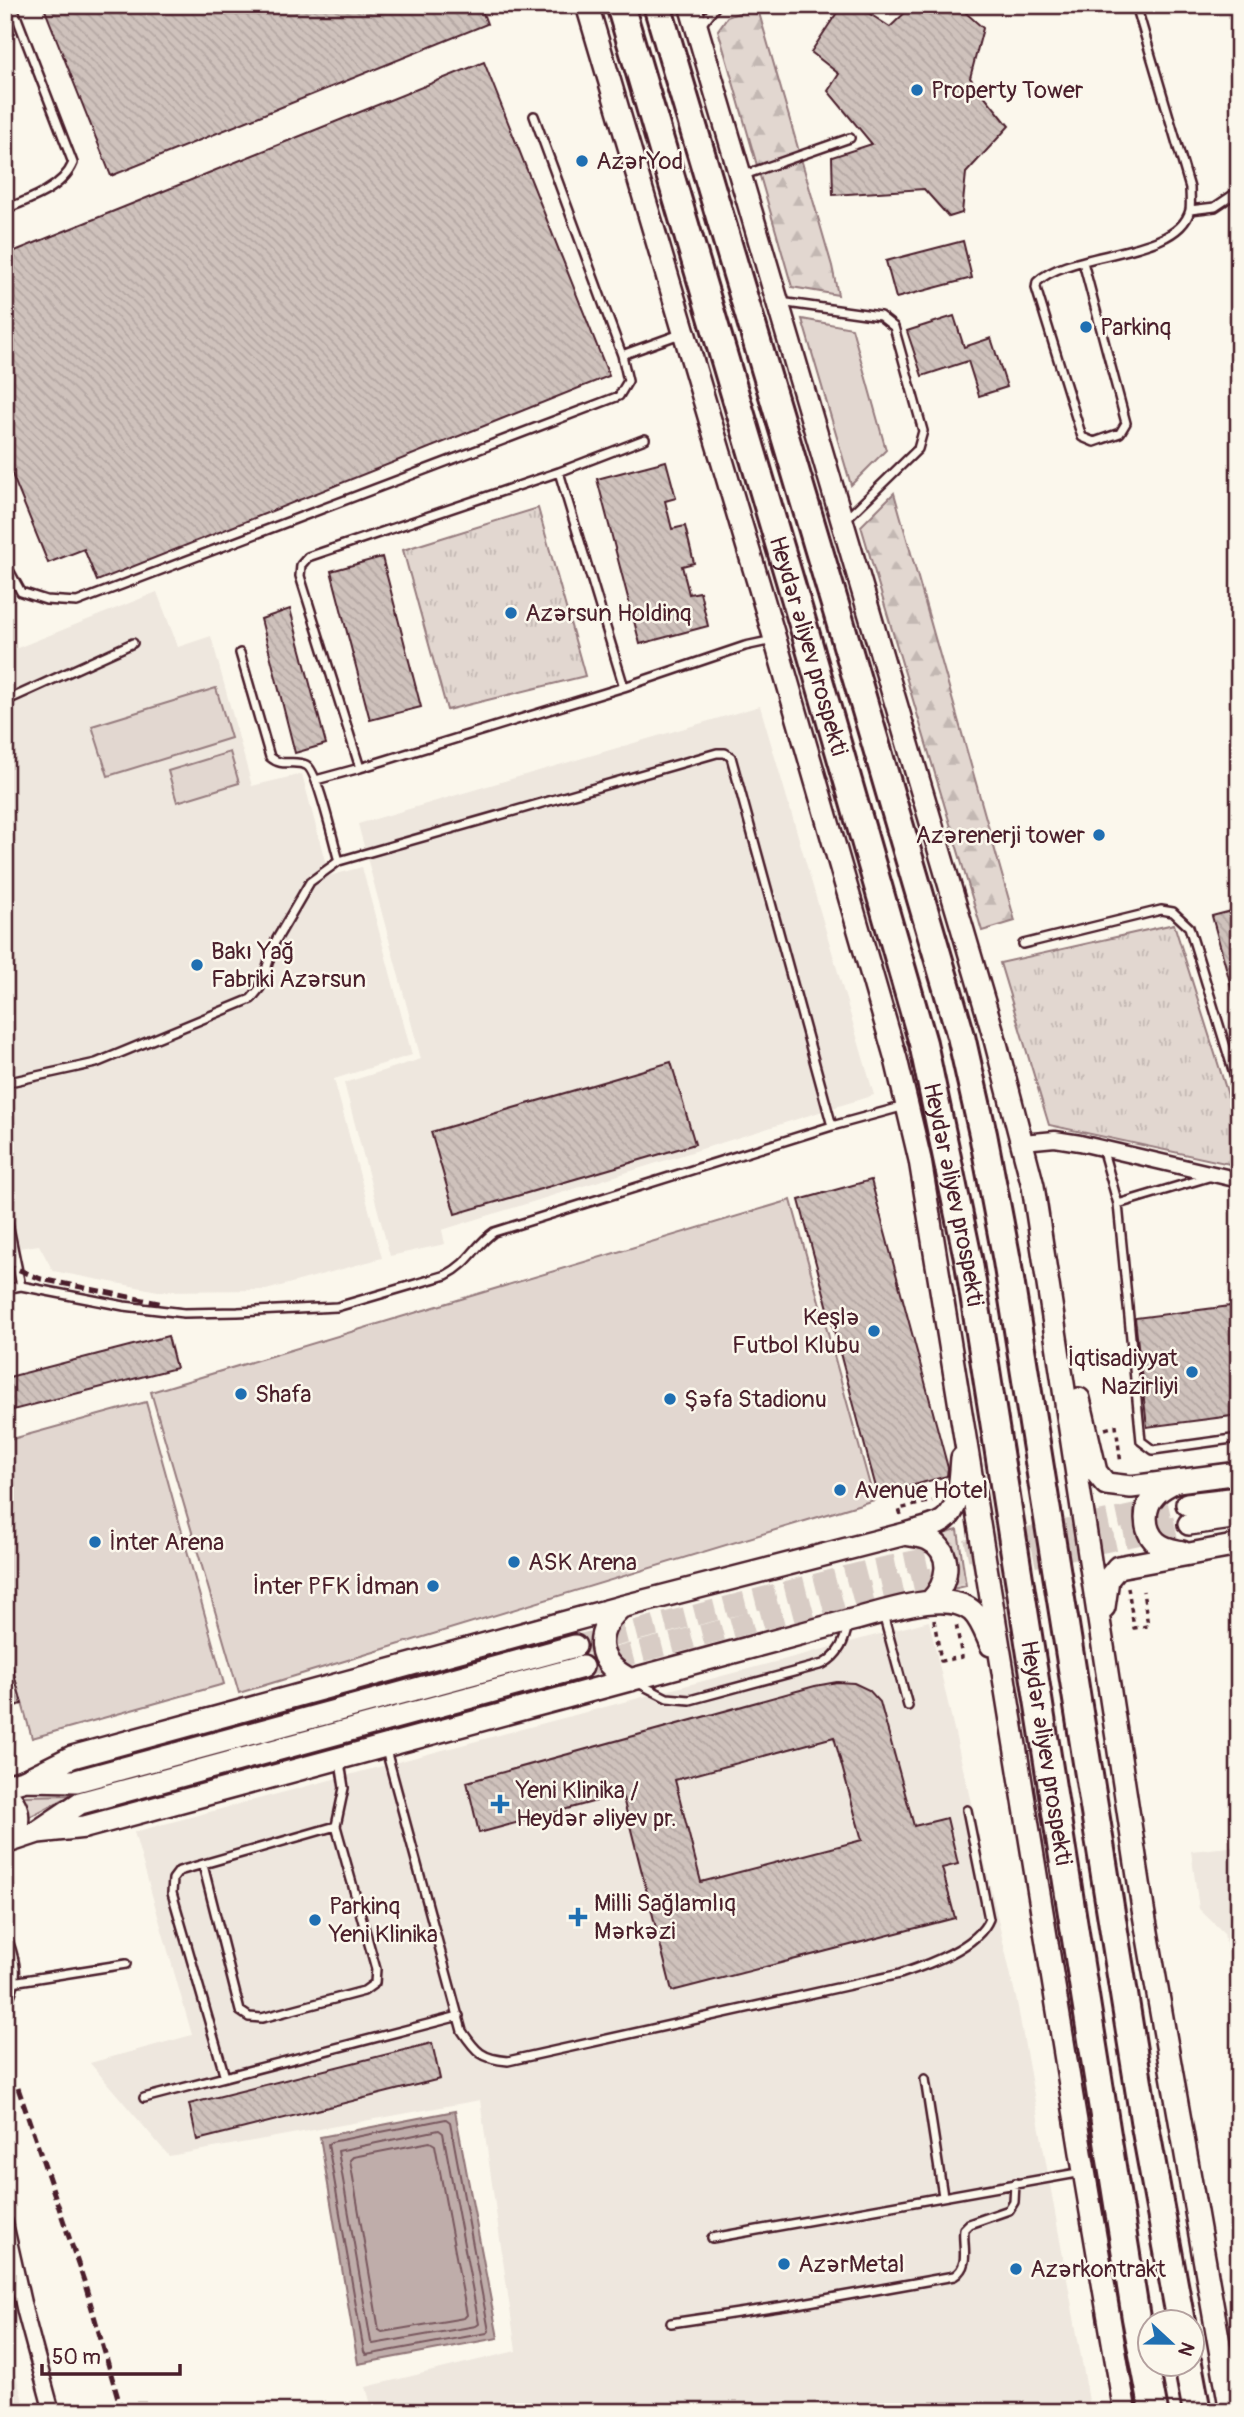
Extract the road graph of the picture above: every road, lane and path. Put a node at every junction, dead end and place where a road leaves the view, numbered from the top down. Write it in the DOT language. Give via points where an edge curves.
graph roads {
  1 [pos="12,5"];
  2 [pos="587,5"];
  3 [pos="620,5"];
  4 [pos="657,5"];
  5 [pos="690,5"];
  6 [pos="717,5"];
  7 [pos="1136,5"];
  8 [pos="697,29"];
  9 [pos="534,116"];
  10 [pos="850,138"];
  11 [pos="740,177"];
  12 [pos="1239,191"];
  13 [pos="5,209"];
  14 [pos="1190,211"];
  15 [pos="1083,262"];
  16 [pos="776,302"];
  17 [pos="684,333"];
  18 [pos="622,355"];
  19 [pos="645,439"];
  20 [pos="559,472"];
  21 [pos="844,521"];
  22 [pos="5,563"];
  23 [pos="775,639"];
  24 [pos="133,643"];
  25 [pos="240,653"];
  26 [pos="624,687"];
  27 [pos="5,704"];
  28 [pos="360,768"];
  29 [pos="316,780"];
  30 [pos="339,862"];
  31 [pos="1023,944"];
  32 [pos="5,1083"];
  33 [pos="1239,1090"];
  34 [pos="907,1105"];
  35 [pos="831,1126"];
  36 [pos="1023,1142"];
  37 [pos="1101,1148"];
  38 [pos="1215,1175"];
  39 [pos="1239,1180"];
  40 [pos="1033,1186"];
  41 [pos="1118,1203"];
  42 [pos="5,1208"];
  43 [pos="21,1286"];
  44 [pos="5,1289"];
  45 [pos="1116,1426"];
  46 [pos="965,1428"];
  47 [pos="1239,1438"];
  48 [pos="1121,1464"];
  49 [pos="1239,1473"];
  50 [pos="1179,1479"];
  51 [pos="1239,1498"];
  52 [pos="933,1501"];
  53 [pos="899,1509"];
  54 [pos="1239,1517"];
  55 [pos="905,1534"];
  56 [pos="1239,1545"];
  57 [pos="1186,1553"];
  58 [pos="1127,1581"];
  59 [pos="1143,1591"];
  60 [pos="930,1602"];
  61 [pos="621,1606"];
  62 [pos="883,1613"];
  63 [pos="955,1614"];
  64 [pos="848,1621"];
  65 [pos="1103,1637"];
  66 [pos="575,1646"];
  67 [pos="1002,1665"];
  68 [pos="582,1667"];
  69 [pos="631,1680"];
  70 [pos="908,1706"];
  71 [pos="385,1746"];
  72 [pos="339,1758"];
  73 [pos="15,1783"];
  74 [pos="5,1793"];
  75 [pos="967,1810"];
  76 [pos="336,1826"];
  77 [pos="38,1832"];
  78 [pos="5,1842"];
  79 [pos="203,1865"];
  80 [pos="5,1942"];
  81 [pos="126,1964"];
  82 [pos="12,1982"];
  83 [pos="5,1997"];
  84 [pos="458,2016"];
  85 [pos="225,2077"];
  86 [pos="925,2079"];
  87 [pos="144,2098"];
  88 [pos="1084,2172"];
  89 [pos="1015,2183"];
  90 [pos="943,2196"];
  91 [pos="5,2223"];
  92 [pos="712,2238"];
  93 [pos="1178,2308"];
  94 [pos="671,2323"];
  95 [pos="1191,2378"];
  96 [pos="1233,2405"];
  97 [pos="52,2412"];
  98 [pos="1125,2412"];
  99 [pos="1154,2412"];
  100 [pos="1197,2412"];
  1 -- 13 [label="lane" via="73,163 65,177 43,192"];
  2 -- 17 [label="main road"];
  3 -- 99 [label="highway, Heydər Əliyev prospekti" via="893,936 946,1142"];
  4 -- 93 [label="highway, Heydər Əliyev prospekti" via="961,1036 1007,1261"];
  5 -- 8 [label="main road"];
  6 -- 8 [label="lane"];
  7 -- 14 [label="lane" via="1190,188"];
  8 -- 11 [label="main road"];
  9 -- 18 [label="lane"];
  10 -- 11 [label="lane"];
  11 -- 16 [label="main road"];
  12 -- 14 [label="lane" via="1215,208"];
  14 -- 15 [label="lane" via="1178,231"];
  15 -- 15 [label="lane" via="1041,278 1036,288 1082,437 1094,442 1121,433 1126,423"];
  16 -- 21 [label="main road"];
  16 -- 21 [label="lane" via="880,316 894,327 923,431 918,449"];
  17 -- 18 [label="lane"];
  17 -- 23 [label="main road"];
  18 -- 22 [label="lane" via="628,381 619,396 77,602 21,592"];
  19 -- 20 [label="lane"];
  20 -- 26 [label="lane"];
  20 -- 28 [label="lane" via="308,557 301,565 300,576"];
  21 -- 36 [label="main road"];
  23 -- 26 [label="lane"];
  23 -- 34 [label="main road"];
  24 -- 27 [label="lane"];
  25 -- 29 [label="lane" via="270,757 277,763 310,766"];
  26 -- 28 [label="lane"];
  28 -- 29 [label="lane"];
  29 -- 30 [label="lane"];
  30 -- 32 [label="lane" via="310,883 275,942 260,988 251,999 96,1063"];
  30 -- 35 [label="lane" via="725,753 731,757"];
  31 -- 33 [label="lane" via="1173,912 1189,926"];
  34 -- 35 [label="lane"];
  34 -- 46 [label="main road"];
  35 -- 43 [label="lane" via="494,1232 460,1268 446,1275 337,1307 184,1313"];
  36 -- 37 [label="street" via="1055,1139"];
  36 -- 40 [label="main road"];
  37 -- 38 [label="street"];
  37 -- 41 [label="lane"];
  38 -- 39 [label="street"];
  38 -- 41 [label="lane"];
  40 -- 50 [label="main road" via="1096,1472 1106,1484 1121,1487"];
  40 -- 65 [label="main road"];
  41 -- 47 [label="lane" via="1141,1441 1153,1450"];
  42 -- 43 [label="lane"];
  43 -- 44 [label="lane"];
  45 -- 48 [label="path"];
  46 -- 55 [label="main road" via="959,1486 951,1512 936,1524"];
  46 -- 67 [label="main road"];
  49 -- 50 [label="main road"];
  50 -- 57 [label="main road" via="1156,1493 1146,1522 1156,1542"];
  51 -- 54 [label="main road" via="1188,1514"];
  52 -- 53 [label="path"];
  55 -- 60 [label="main road" via="926,1538 942,1553 945,1583"];
  55 -- 61 [label="main road"];
  56 -- 57 [label="main road"];
  57 -- 65 [label="main road" via="1125,1564 1113,1571 1106,1588"];
  58 -- 59 [label="path" via="1133,1628 1149,1626"];
  60 -- 62 [label="main road"];
  60 -- 63 [label="path" via="941,1661 962,1657"];
  60 -- 67 [label="main road" via="947,1602 972,1611"];
  61 -- 69 [label="main road" via="609,1618 601,1642 610,1667"];
  61 -- 73 [label="main road" via="72,1757"];
  62 -- 64 [label="main road"];
  62 -- 70 [label="lane"];
  64 -- 69 [label="main road"];
  64 -- 69 [label="lane" via="840,1649 823,1664 690,1700 667,1698"];
  65 -- 96 [label="main road" via="1143,1909"];
  66 -- 73 [label="main road" via="76,1781"];
  67 -- 88 [label="main road"];
  68 -- 77 [label="main road" via="80,1803"];
  69 -- 71 [label="main road"];
  71 -- 72 [label="main road"];
  71 -- 84 [label="lane"];
  72 -- 76 [label="lane" via="344,1788"];
  72 -- 77 [label="main road" via="86,1828"];
  74 -- 78 [label="main road" via="15,1804 18,1822"];
  75 -- 84 [label="lane" via="989,1919 985,1929 942,1959 900,1974 508,2061 491,2060 474,2049"];
  76 -- 79 [label="lane"];
  76 -- 79 [label="lane" via="376,1969 375,1983 364,1991 262,2018 240,2011"];
  77 -- 78 [label="main road"];
  79 -- 85 [label="lane" via="179,1871 173,1879 173,1893"];
  80 -- 82 [label="street" via="13,1965"];
  81 -- 82 [label="lane"];
  82 -- 83 [label="street"];
  84 -- 85 [label="lane"];
  85 -- 87 [label="lane"];
  86 -- 90 [label="lane"];
  88 -- 89 [label="lane"];
  88 -- 98 [label="main road"];
  89 -- 90 [label="lane"];
  89 -- 94 [label="lane" via="1009,2210 965,2227 964,2265 954,2276"];
  90 -- 92 [label="lane"];
  91 -- 97 [label="street"];
  95 -- 100 [label="highway"];
}
